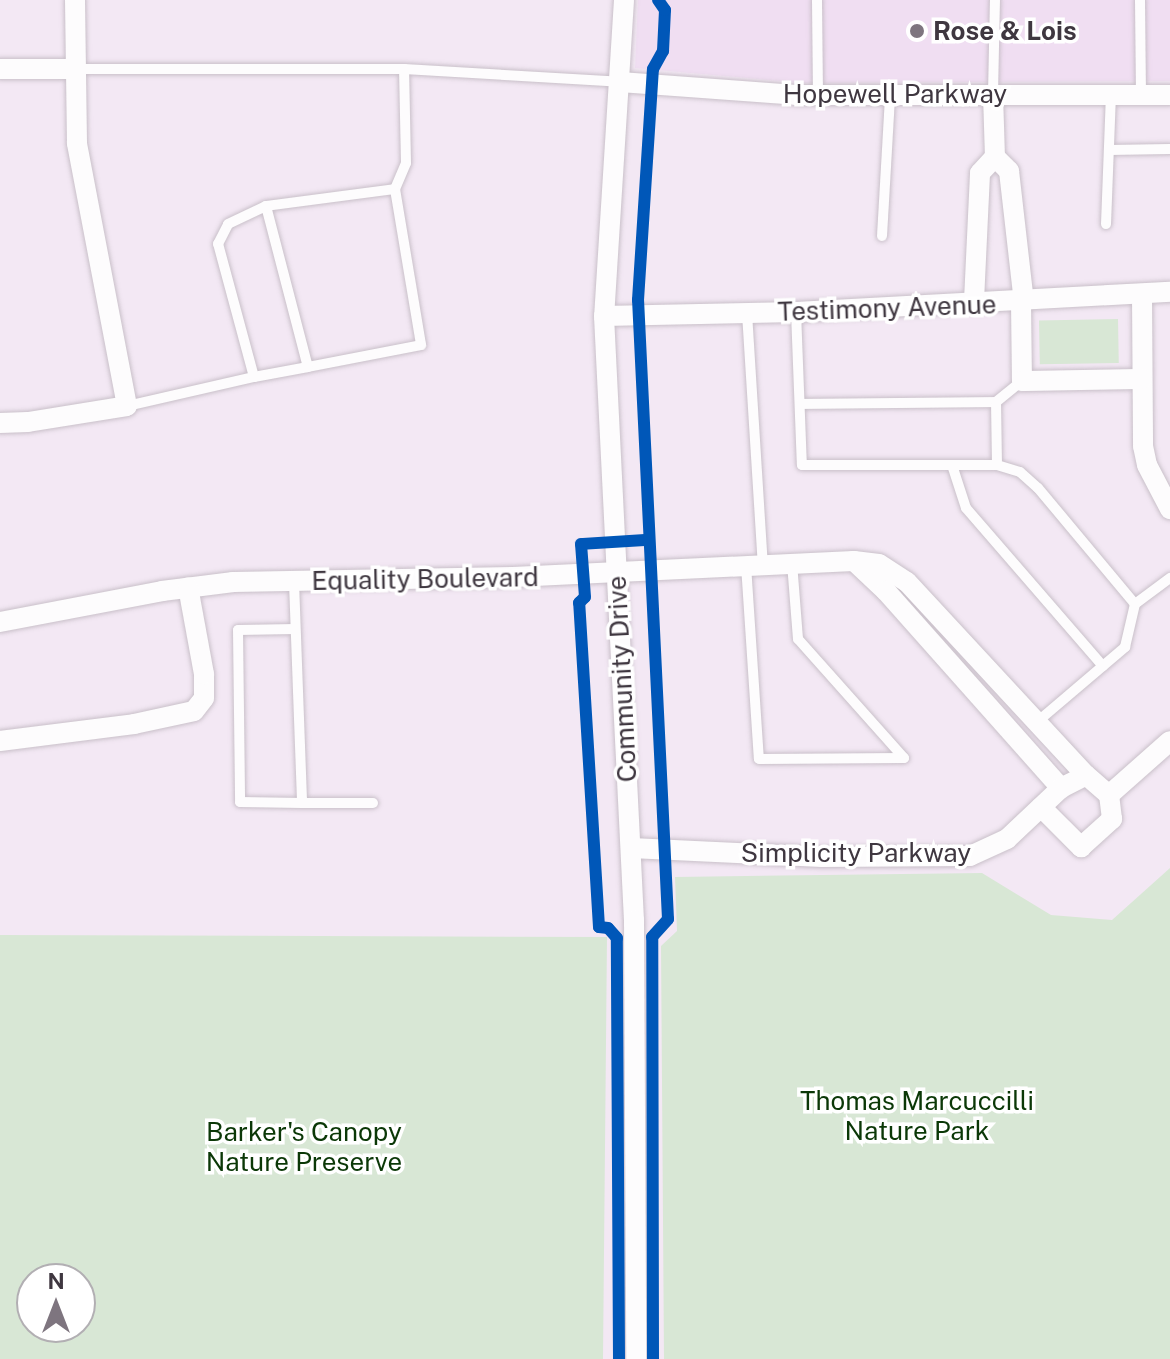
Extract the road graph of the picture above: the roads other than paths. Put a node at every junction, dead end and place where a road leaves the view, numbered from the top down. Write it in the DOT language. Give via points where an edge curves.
graph roads {
  1 [pos="75,0"];
  2 [pos="624,0"];
  3 [pos="817,0"];
  4 [pos="995,0"];
  5 [pos="1140,0"];
  6 [pos="0,69"];
  7 [pos="76,69"];
  8 [pos="404,69"];
  9 [pos="620,82"];
  10 [pos="993,94"];
  11 [pos="818,95"];
  12 [pos="1111,95"];
  13 [pos="1141,95"];
  14 [pos="1170,95"];
  15 [pos="890,96"];
  16 [pos="1170,149"];
  17 [pos="1109,150"];
  18 [pos="995,157"];
  19 [pos="395,189"];
  20 [pos="266,206"];
  21 [pos="1106,224"];
  22 [pos="882,236"];
  23 [pos="1170,292"];
  24 [pos="1142,295"];
  25 [pos="974,301"];
  26 [pos="1023,302"];
  27 [pos="796,312"];
  28 [pos="747,313"];
  29 [pos="604,316"];
  30 [pos="308,367"];
  31 [pos="254,377"];
  32 [pos="1142,379"];
  33 [pos="1022,381"];
  34 [pos="996,402"];
  35 [pos="800,404"];
  36 [pos="127,406"];
  37 [pos="0,423"];
  38 [pos="952,465"];
  39 [pos="997,465"];
  40 [pos="1170,509"];
  41 [pos="854,561"];
  42 [pos="792,563"];
  43 [pos="755,565"];
  44 [pos="615,572"];
  45 [pos="1170,578"];
  46 [pos="294,582"];
  47 [pos="188,587"];
  48 [pos="1135,604"];
  49 [pos="0,622"];
  50 [pos="295,629"];
  51 [pos="1103,666"];
  52 [pos="1037,722"];
  53 [pos="0,741"];
  54 [pos="1170,741"];
  55 [pos="1086,775"];
  56 [pos="1061,788"];
  57 [pos="1109,795"];
  58 [pos="302,803"];
  59 [pos="373,803"];
  60 [pos="1041,807"];
  61 [pos="631,848"];
  62 [pos="636,1359"];
  1 -- 7 [label="street"];
  2 -- 9 [label="street, Community Drive"];
  3 -- 11 [label="lane"];
  4 -- 10 [label="lane"];
  5 -- 13 [label="lane"];
  6 -- 7 [label="street"];
  7 -- 8 [label="lane"];
  7 -- 36 [label="street" via="77,143"];
  8 -- 9 [label="lane"];
  8 -- 19 [label="lane" via="406,163"];
  9 -- 11 [label="street, Hopewell Parkway"];
  9 -- 29 [label="street, Community Drive"];
  10 -- 12 [label="street, Hopewell Parkway"];
  10 -- 15 [label="street, Hopewell Parkway"];
  10 -- 18 [label="street"];
  11 -- 15 [label="street, Hopewell Parkway"];
  12 -- 13 [label="street, Hopewell Parkway"];
  12 -- 17 [label="lane"];
  13 -- 14 [label="street, Hopewell Parkway"];
  15 -- 22 [label="lane"];
  16 -- 17 [label="lane"];
  17 -- 21 [label="lane"];
  18 -- 25 [label="street" via="980,173"];
  18 -- 26 [label="street" via="1009,171"];
  19 -- 20 [label="lane"];
  19 -- 30 [label="lane" via="421,345"];
  20 -- 30 [label="lane"];
  20 -- 31 [label="lane" via="228,224 218,244"];
  23 -- 24 [label="street, Testimony Avenue"];
  24 -- 26 [label="street, Testimony Avenue"];
  24 -- 32 [label="street"];
  25 -- 26 [label="street, Testimony Avenue"];
  25 -- 27 [label="street, Testimony Avenue"];
  26 -- 33 [label="street"];
  27 -- 28 [label="street, Testimony Avenue"];
  27 -- 35 [label="lane"];
  28 -- 29 [label="street, Testimony Avenue"];
  28 -- 43 [label="lane"];
  29 -- 44 [label="street, Community Drive"];
  30 -- 31 [label="lane"];
  31 -- 36 [label="lane"];
  32 -- 33 [label="street"];
  32 -- 40 [label="street" via="1147,465"];
  33 -- 34 [label="lane"];
  34 -- 35 [label="lane"];
  34 -- 39 [label="lane"];
  35 -- 38 [label="lane" via="802,465"];
  36 -- 37 [label="street"];
  38 -- 39 [label="lane"];
  38 -- 51 [label="lane" via="966,508"];
  39 -- 48 [label="lane" via="1020,472 1038,488"];
  41 -- 42 [label="street, Equality Boulevard"];
  41 -- 52 [label="street, Equality Boulevard" via="879,564 907,582"];
  41 -- 56 [label="street"];
  42 -- 43 [label="street, Equality Boulevard"];
  42 -- 43 [label="lane" via="798,639 904,758 759,759"];
  43 -- 44 [label="street, Equality Boulevard"];
  44 -- 46 [label="street, Equality Boulevard"];
  44 -- 61 [label="street, Community Drive"];
  45 -- 48 [label="lane"];
  46 -- 47 [label="street, Equality Boulevard"];
  46 -- 50 [label="lane"];
  47 -- 49 [label="street, Equality Boulevard"];
  47 -- 53 [label="street" via="204,674 204,698 194,711"];
  48 -- 51 [label="lane" via="1125,647"];
  50 -- 58 [label="lane"];
  50 -- 58 [label="lane" via="238,630 240,802"];
  51 -- 52 [label="lane"];
  52 -- 55 [label="street, Equality Boulevard"];
  54 -- 57 [label="street"];
  55 -- 56 [label="street"];
  55 -- 57 [label="street"];
  56 -- 60 [label="street"];
  57 -- 60 [label="street" via="1112,819 1081,847"];
  58 -- 59 [label="lane"];
  60 -- 61 [label="street, Simplicity Parkway" via="995,847 958,858"];
  61 -- 62 [label="street, Community Drive"];
}
